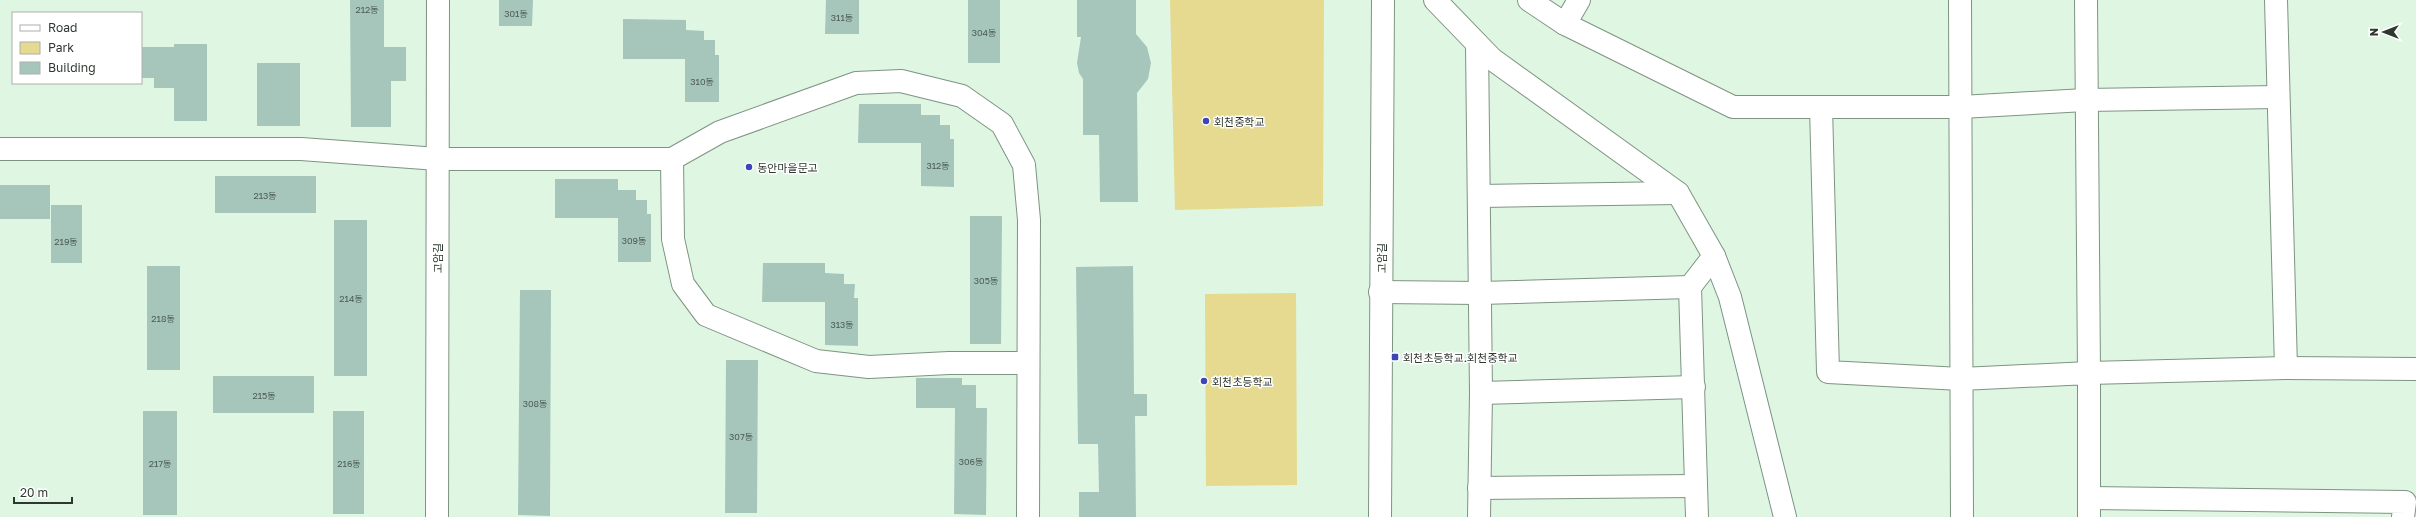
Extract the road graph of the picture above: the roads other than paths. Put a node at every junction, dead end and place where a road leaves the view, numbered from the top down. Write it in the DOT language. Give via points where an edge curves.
graph roads {
  1 [pos="438,0"];
  2 [pos="1383,0"];
  3 [pos="1435,0"];
  4 [pos="1529,0"];
  5 [pos="1579,0"];
  6 [pos="1960,0"];
  7 [pos="2086,0"];
  8 [pos="2276,0"];
  9 [pos="1565,24"];
  10 [pos="1477,45"];
  11 [pos="2278,97"];
  12 [pos="2085,100"];
  13 [pos="1821,106"];
  14 [pos="1960,106"];
  15 [pos="0,149"];
  16 [pos="438,159"];
  17 [pos="672,159"];
  18 [pos="1678,193"];
  19 [pos="1480,196"];
  20 [pos="1714,256"];
  21 [pos="1690,287"];
  22 [pos="1380,292"];
  23 [pos="1480,293"];
  24 [pos="1027,362"];
  25 [pos="2286,368"];
  26 [pos="2416,369"];
  27 [pos="2089,373"];
  28 [pos="1962,379"];
  29 [pos="1694,387"];
  30 [pos="1481,393"];
  31 [pos="1696,486"];
  32 [pos="1479,488"];
  33 [pos="2089,507"];
  34 [pos="437,517"];
  35 [pos="1028,517"];
  36 [pos="1380,517"];
  37 [pos="1479,517"];
  38 [pos="1697,517"];
  39 [pos="1785,517"];
  40 [pos="1962,517"];
  41 [pos="2403,517"];
  1 -- 16 [label="street, 고암길"];
  2 -- 22 [label="street, 고암길"];
  3 -- 10 [label="street"];
  4 -- 9 [label="street"];
  5 -- 9 [label="street"];
  6 -- 14 [label="street"];
  7 -- 12 [label="street"];
  8 -- 11 [label="street"];
  9 -- 13 [label="street" via="1733,106"];
  10 -- 18 [label="street" via="1492,59"];
  10 -- 19 [label="street"];
  11 -- 12 [label="street"];
  11 -- 25 [label="street"];
  12 -- 14 [label="street"];
  12 -- 27 [label="street"];
  13 -- 14 [label="street"];
  13 -- 28 [label="street" via="1828,372"];
  14 -- 28 [label="street"];
  15 -- 16 [label="street" via="301,149"];
  16 -- 17 [label="street"];
  16 -- 34 [label="street, 고암길"];
  17 -- 24 [label="street" via="674,239 683,284 706,315 816,360 869,367 949,362"];
  17 -- 24 [label="street" via="720,132 856,83 900,82 962,96 1002,124 1024,165 1030,220"];
  18 -- 19 [label="street"];
  18 -- 20 [label="street"];
  19 -- 23 [label="street"];
  20 -- 21 [label="street"];
  20 -- 39 [label="street" via="1730,297"];
  21 -- 23 [label="street"];
  21 -- 29 [label="street"];
  22 -- 23 [label="street"];
  22 -- 36 [label="street, 고암길"];
  23 -- 30 [label="street"];
  24 -- 35 [label="street"];
  25 -- 26 [label="street"];
  25 -- 27 [label="street"];
  27 -- 28 [label="street"];
  27 -- 33 [label="street"];
  28 -- 40 [label="street"];
  29 -- 30 [label="street"];
  29 -- 31 [label="street"];
  30 -- 32 [label="street"];
  31 -- 32 [label="street"];
  31 -- 38 [label="street"];
  32 -- 37 [label="street"];
  33 -- 41 [label="street" via="2405,502"];
}
